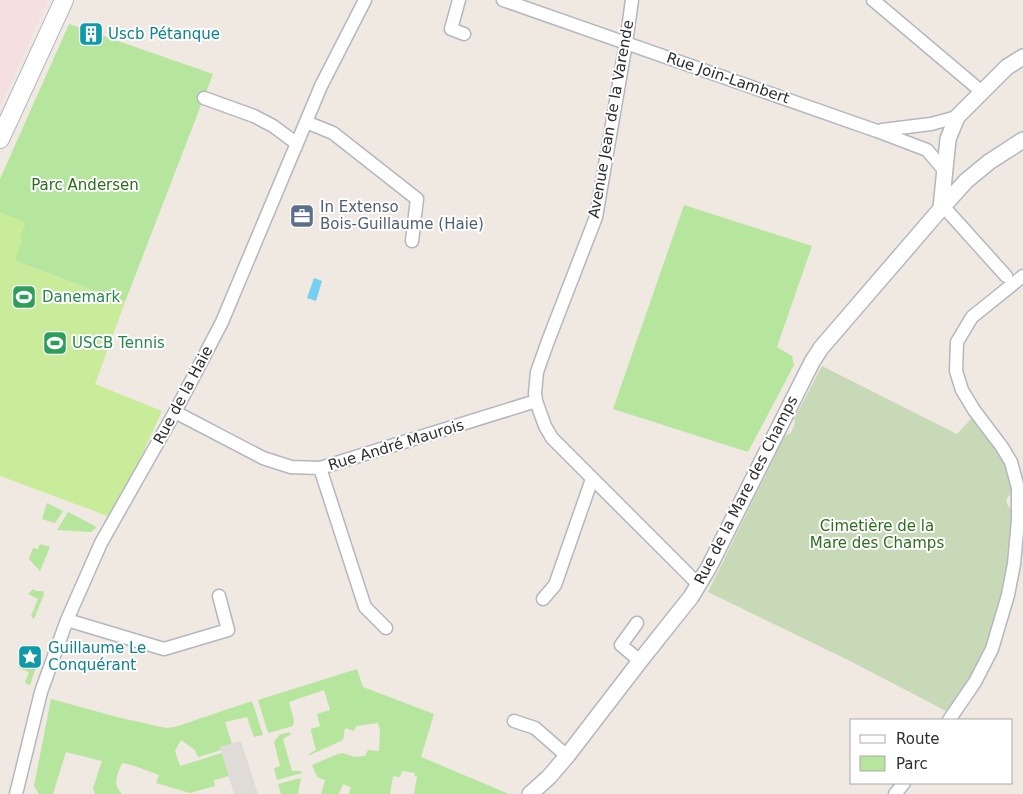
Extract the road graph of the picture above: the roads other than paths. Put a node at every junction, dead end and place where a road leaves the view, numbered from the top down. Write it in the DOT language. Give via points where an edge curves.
graph roads {
  1 [pos="64,0"];
  2 [pos="365,0"];
  3 [pos="459,0"];
  4 [pos="503,0"];
  5 [pos="632,0"];
  6 [pos="873,0"];
  7 [pos="464,34"];
  8 [pos="626,43"];
  9 [pos="1023,57"];
  10 [pos="982,92"];
  11 [pos="204,98"];
  12 [pos="957,117"];
  13 [pos="306,122"];
  14 [pos="877,131"];
  15 [pos="0,139"];
  16 [pos="1023,140"];
  17 [pos="296,143"];
  18 [pos="944,170"];
  19 [pos="966,182"];
  20 [pos="942,207"];
  21 [pos="412,241"];
  22 [pos="1006,276"];
  23 [pos="1023,276"];
  24 [pos="536,401"];
  25 [pos="175,412"];
  26 [pos="320,468"];
  27 [pos="592,478"];
  28 [pos="698,584"];
  29 [pos="219,596"];
  30 [pos="543,598"];
  31 [pos="67,620"];
  32 [pos="637,623"];
  33 [pos="386,628"];
  34 [pos="640,661"];
  35 [pos="950,719"];
  36 [pos="514,721"];
  37 [pos="567,756"];
  38 [pos="903,784"];
  39 [pos="16,794"];
  40 [pos="530,794"];
  41 [pos="895,794"];
  1 -- 15 [label="main road"];
  2 -- 13 [label="street, Rue de la Haie"];
  3 -- 7 [label="street" via="451,29"];
  4 -- 8 [label="street, Rue Join-Lambert"];
  5 -- 8 [label="street, Avenue Jean de la Varende"];
  6 -- 10 [label="street"];
  8 -- 14 [label="street, Rue Join-Lambert"];
  8 -- 24 [label="street, Avenue Jean de la Varende" via="596,217 537,372"];
  9 -- 10 [label="street" via="1007,67"];
  10 -- 12 [label="street"];
  11 -- 17 [label="street" via="254,116"];
  12 -- 14 [label="street"];
  12 -- 18 [label="street" via="948,139"];
  13 -- 17 [label="street, Rue de la Haie"];
  13 -- 21 [label="street" via="333,133 417,199"];
  14 -- 18 [label="street, Rue Join-Lambert" via="927,150"];
  16 -- 19 [label="street, Rue de la Mare des Champs"];
  17 -- 25 [label="street, Rue de la Haie" via="222,322"];
  18 -- 19 [label="street" via="955,180"];
  18 -- 20 [label="street"];
  19 -- 20 [label="street, Rue de la Mare des Champs"];
  20 -- 22 [label="street"];
  20 -- 28 [label="street, Rue de la Mare des Champs" via="821,348"];
  23 -- 35 [label="street" via="972,317 957,342 956,371 962,390 1011,462 1018,488 1018,520 1008,595 992,648 975,682"];
  24 -- 26 [label="street, Rue André Maurois"];
  24 -- 27 [label="street, Avenue Jean de la Varende" via="552,438"];
  25 -- 26 [label="street, Rue André Maurois" via="263,458 291,467"];
  25 -- 31 [label="street, Rue de la Haie" via="101,543"];
  26 -- 33 [label="street" via="365,607"];
  27 -- 28 [label="street, Avenue Jean de la Varende"];
  27 -- 30 [label="street" via="555,585"];
  28 -- 34 [label="street, Rue de la Mare des Champs"];
  29 -- 31 [label="street" via="228,630 164,649"];
  31 -- 39 [label="street, Rue de la Haie" via="41,692"];
  32 -- 34 [label="street" via="621,645"];
  34 -- 37 [label="street, Rue de la Mare des Champs"];
  36 -- 37 [label="street" via="534,728"];
  37 -- 40 [label="street, Rue de la Mare des Champs"];
  38 -- 41 [label="street"];
}
